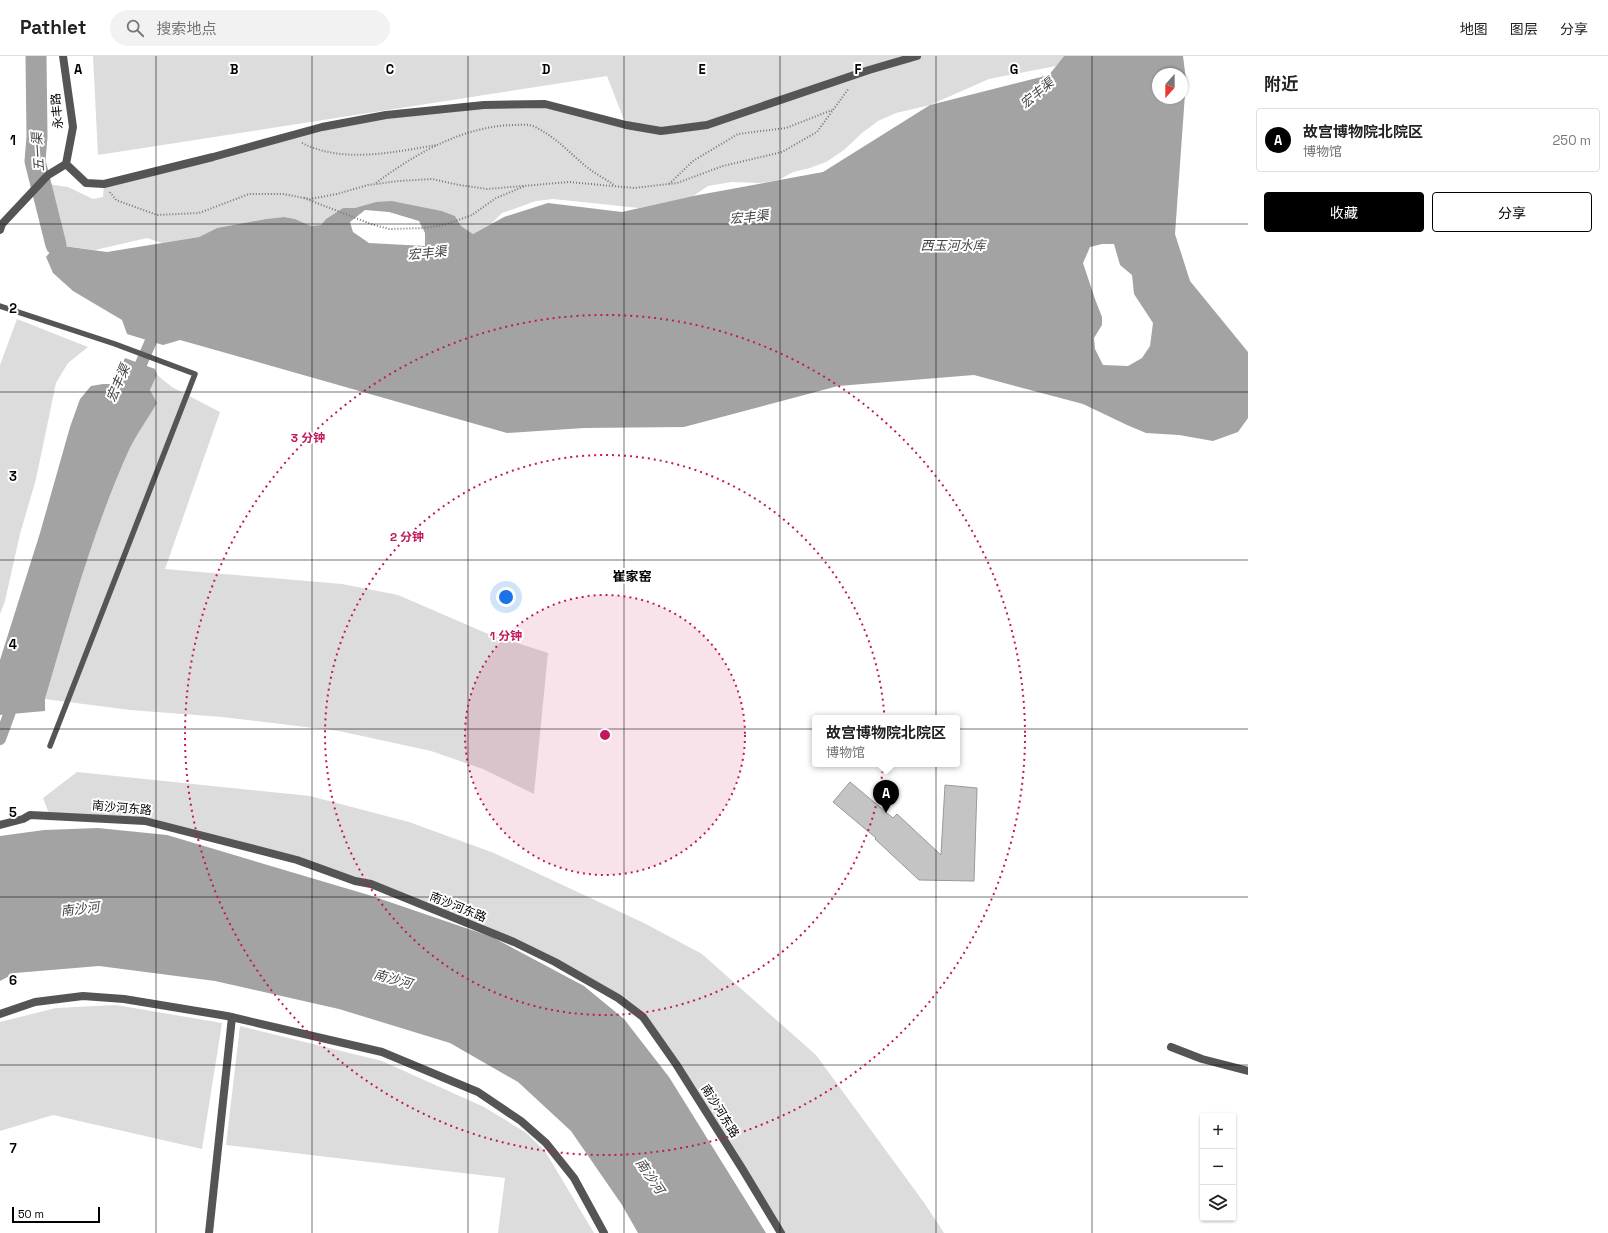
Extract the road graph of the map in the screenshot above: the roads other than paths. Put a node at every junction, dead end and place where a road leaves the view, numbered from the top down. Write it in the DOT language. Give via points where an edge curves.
graph roads {
  1 [pos="63,56"];
  2 [pos="917,56"];
  3 [pos="66,164"];
  4 [pos="0,230"];
  5 [pos="0,306"];
  6 [pos="50,746"];
  7 [pos="0,825"];
  8 [pos="0,1014"];
  9 [pos="232,1017"];
  10 [pos="1171,1047"];
  11 [pos="1248,1071"];
  12 [pos="209,1233"];
  13 [pos="604,1233"];
  14 [pos="781,1233"];
  1 -- 3 [label="street, 永丰路" via="73,127"];
  2 -- 3 [label="street" via="706,125 662,131 626,125 544,104 484,105 386,115 322,127 104,184 86,183"];
  3 -- 4 [label="street" via="48,175 2,224"];
  5 -- 6 [label="lane" via="115,344 194,374"];
  7 -- 14 [label="street, 南沙河东路" via="30,815 145,820 298,860 355,881 371,884 514,942 555,962 618,998 643,1018 680,1071"];
  8 -- 9 [label="street" via="36,1002 83,996 124,999"];
  9 -- 12 [label="street"];
  9 -- 13 [label="street" via="382,1052 478,1092 521,1121 546,1143 574,1178"];
  10 -- 11 [label="street" via="1202,1059"];
}
